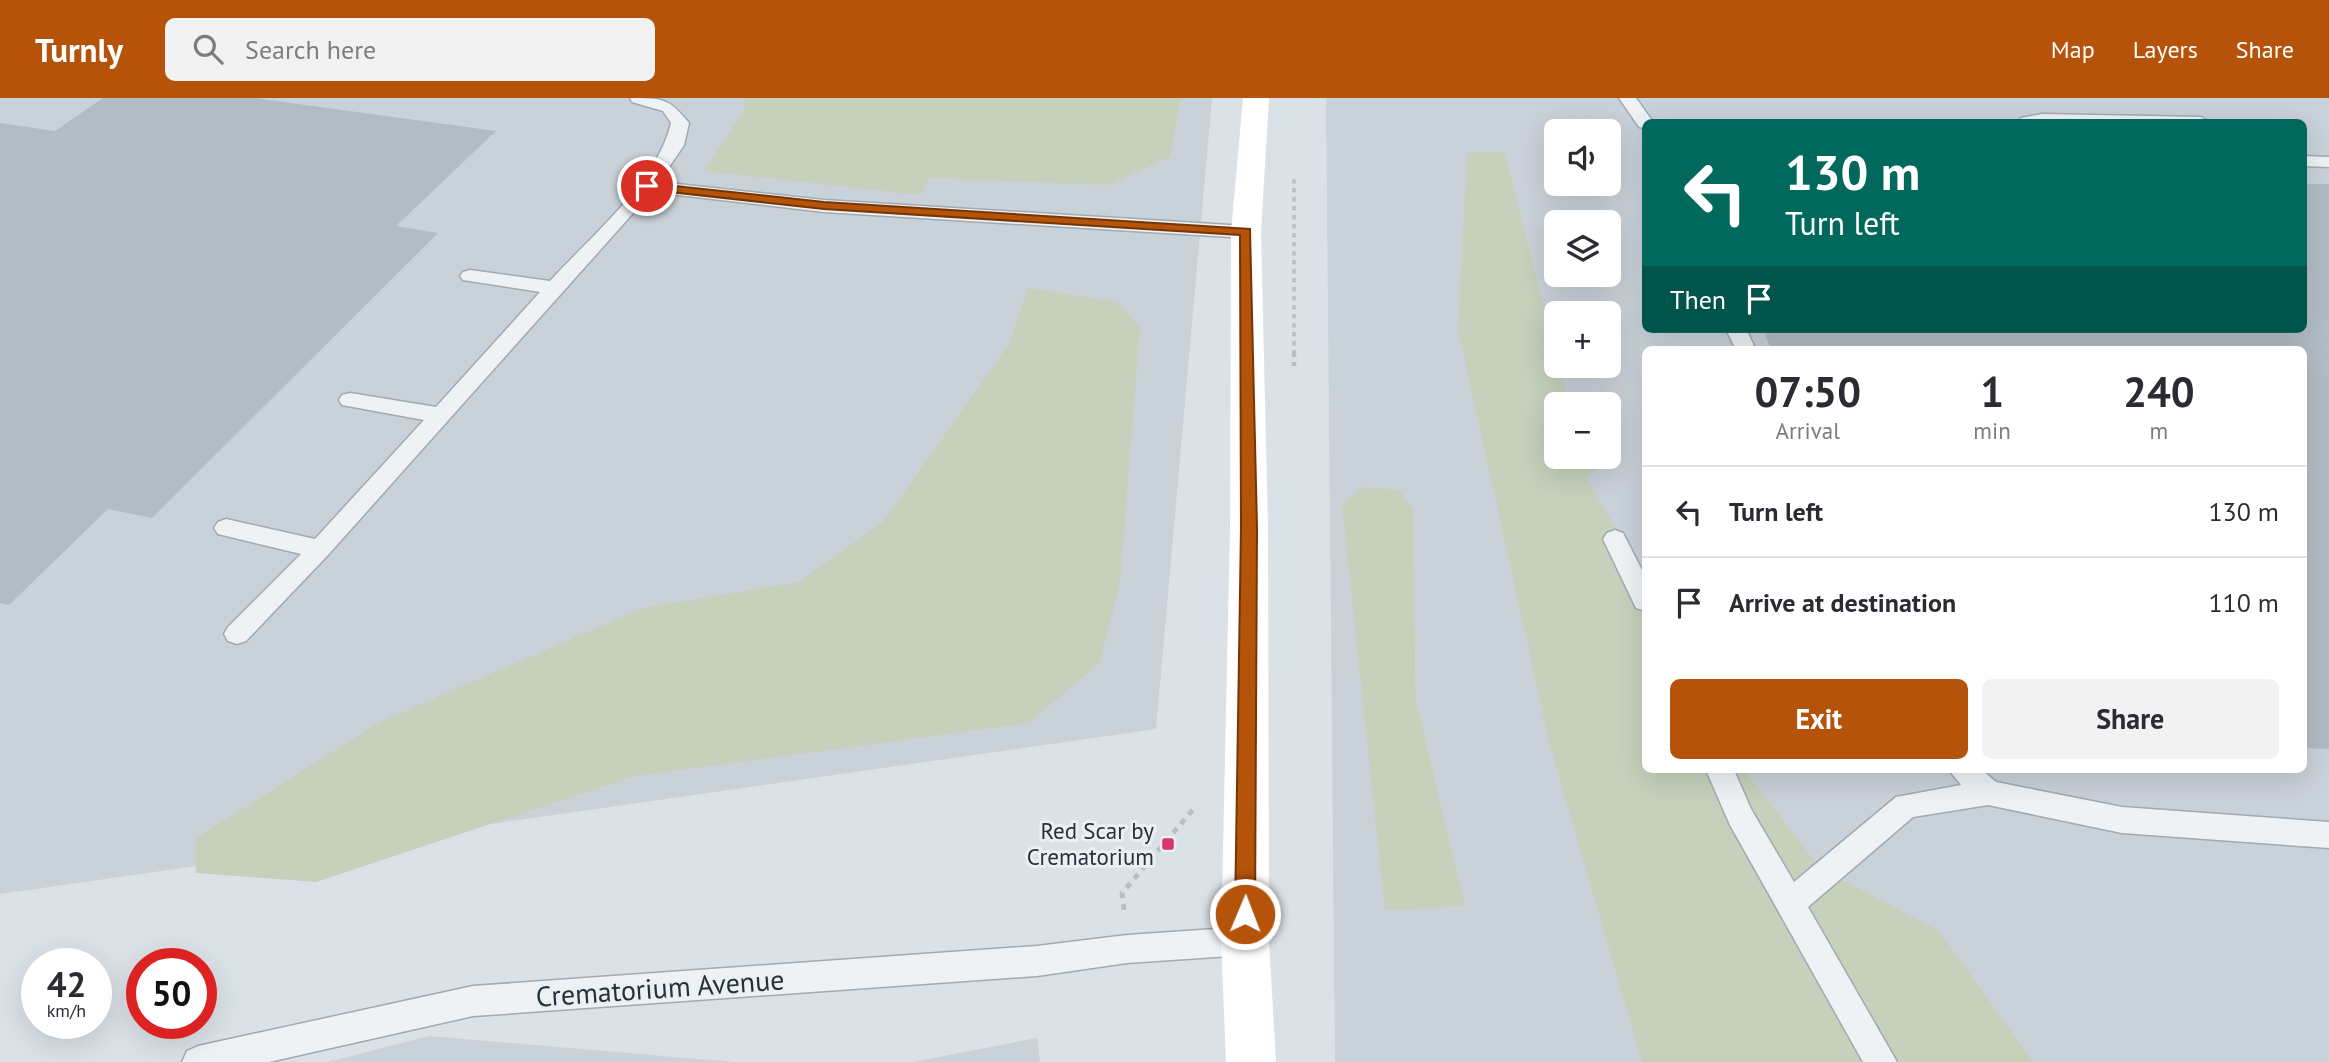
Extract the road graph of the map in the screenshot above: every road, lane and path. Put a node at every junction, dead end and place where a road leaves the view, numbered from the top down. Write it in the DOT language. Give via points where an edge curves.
graph roads {
  1 [pos="638,98"];
  2 [pos="1256,98"];
  3 [pos="1627,98"];
  4 [pos="1642,119"];
  5 [pos="2307,161"];
  6 [pos="2329,162"];
  7 [pos="1294,172"];
  8 [pos="647,186"];
  9 [pos="1246,232"];
  10 [pos="470,276"];
  11 [pos="556,288"];
  12 [pos="1294,378"];
  13 [pos="350,400"];
  14 [pos="440,415"];
  15 [pos="226,528"];
  16 [pos="1615,539"];
  17 [pos="320,549"];
  18 [pos="1642,595"];
  19 [pos="237,635"];
  20 [pos="1721,773"];
  21 [pos="1966,773"];
  22 [pos="1988,793"];
  23 [pos="1202,799"];
  24 [pos="2329,835"];
  25 [pos="1790,904"];
  26 [pos="1245,941"];
  27 [pos="1127,949"];
  28 [pos="198,1062"];
  29 [pos="1251,1062"];
  30 [pos="1881,1062"];
  1 -- 8 [label="lane" via="669,107 680,123 675,145"];
  2 -- 9 [label="main road"];
  3 -- 4 [label="lane"];
  5 -- 6 [label="lane"];
  7 -- 12 [label="path"];
  8 -- 9 [label="lane" via="824,206"];
  8 -- 11 [label="lane"];
  9 -- 26 [label="main road"];
  10 -- 11 [label="lane"];
  11 -- 14 [label="lane"];
  13 -- 14 [label="lane"];
  14 -- 17 [label="lane"];
  15 -- 17 [label="lane"];
  16 -- 18 [label="lane"];
  17 -- 19 [label="lane"];
  20 -- 25 [label="lane"];
  21 -- 22 [label="lane"];
  22 -- 24 [label="lane" via="2122,820"];
  22 -- 25 [label="lane" via="1906,806"];
  23 -- 27 [label="path" via="1122,893"];
  25 -- 30 [label="lane"];
  26 -- 27 [label="lane, Crematorium Avenue"];
  26 -- 29 [label="main road"];
  27 -- 28 [label="lane, Crematorium Avenue" via="1037,961 472,1001"];
}
